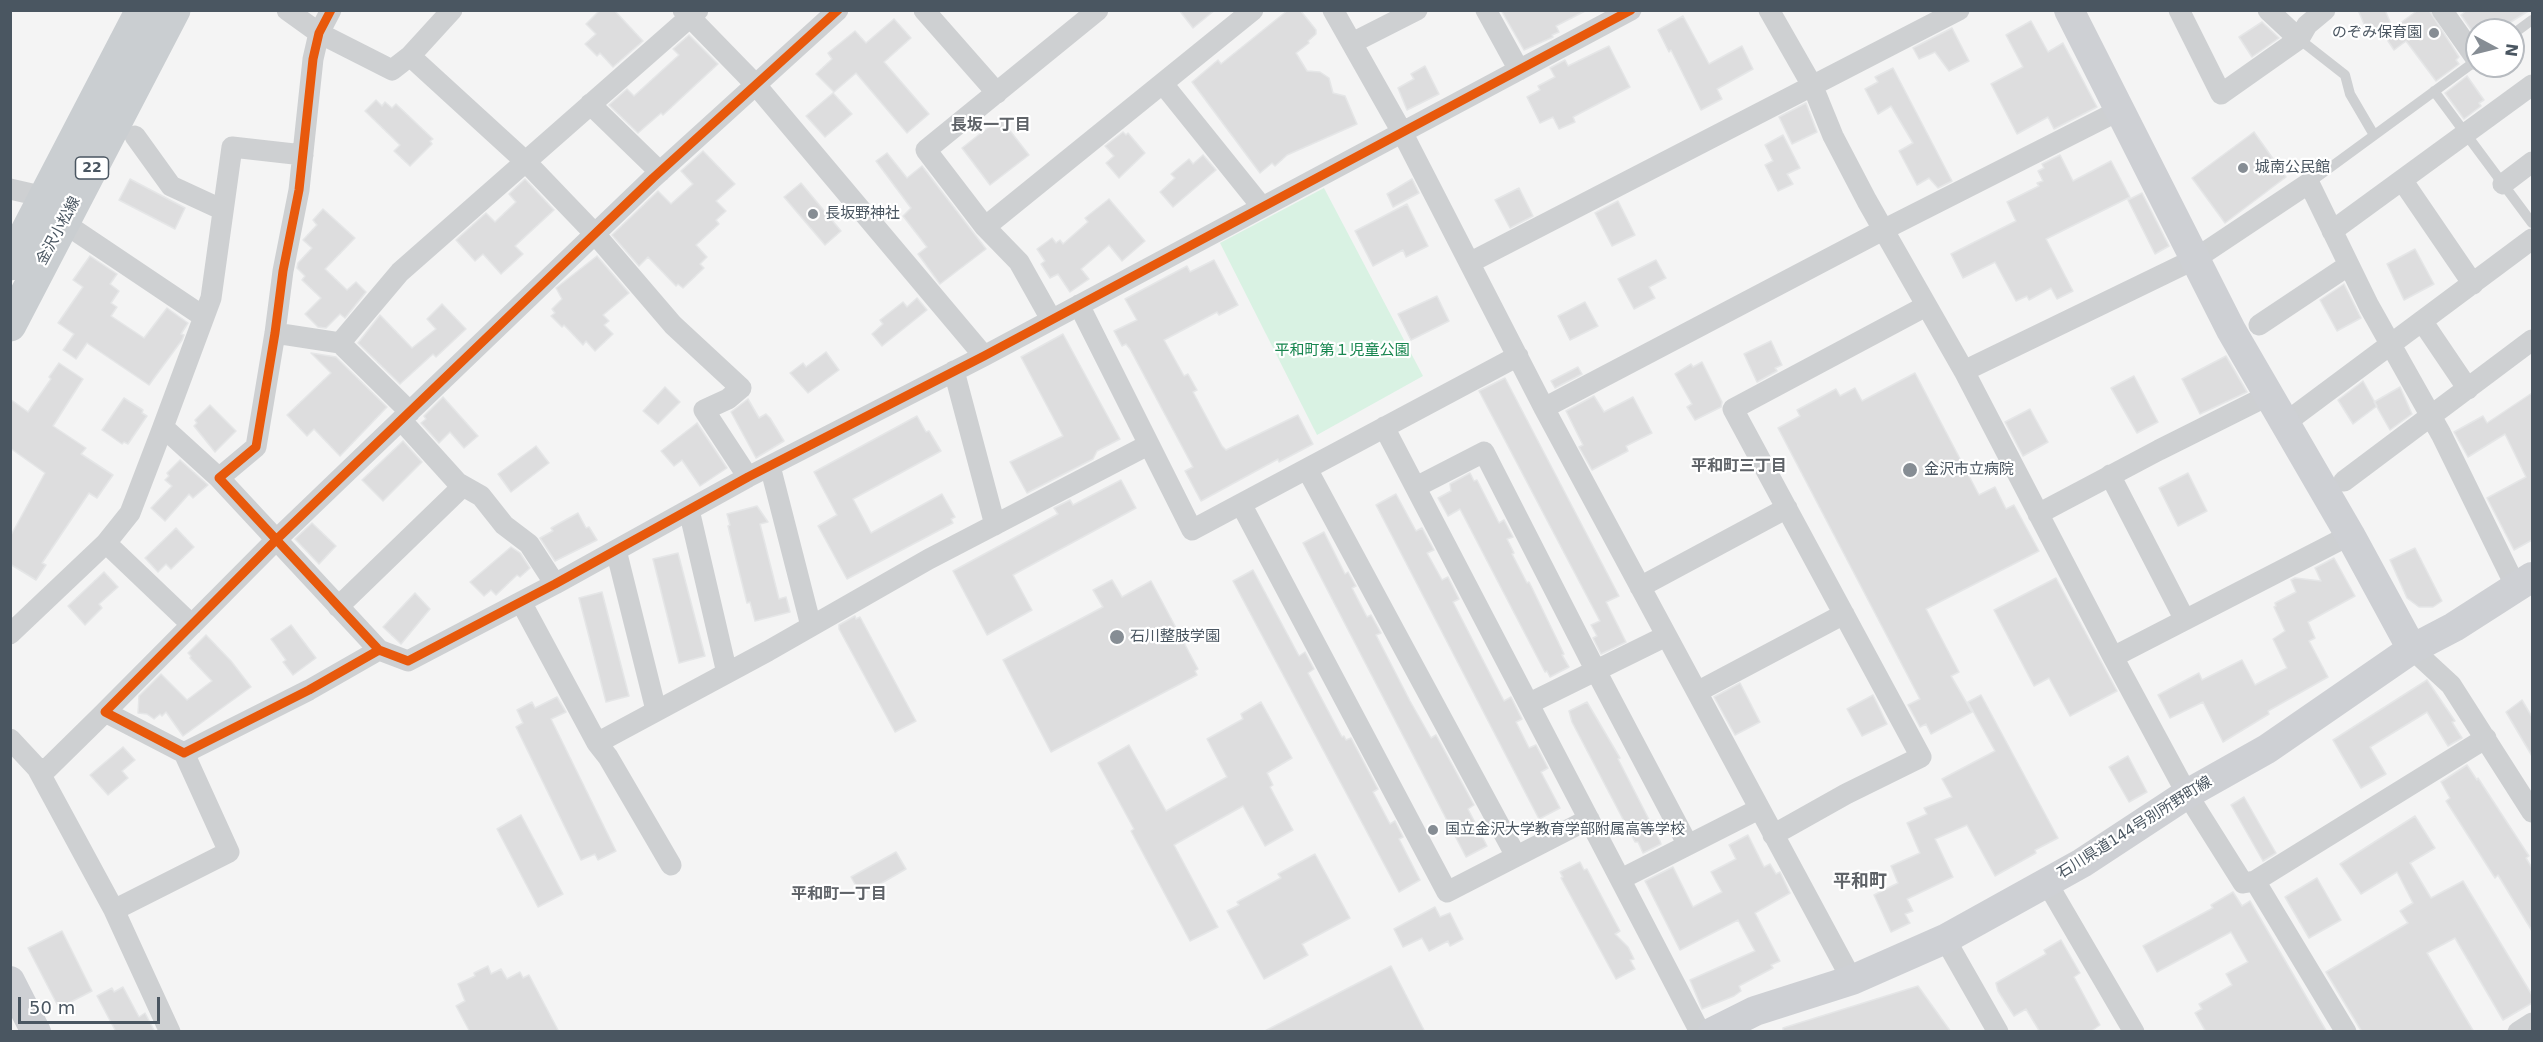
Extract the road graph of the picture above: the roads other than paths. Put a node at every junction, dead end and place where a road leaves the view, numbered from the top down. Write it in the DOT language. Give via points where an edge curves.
graph roads {
  1 [pos="142,10"];
  2 [pos="174,10"];
  3 [pos="287,10"];
  4 [pos="331,10"];
  5 [pos="452,10"];
  6 [pos="838,10"];
  7 [pos="924,10"];
  8 [pos="1098,10"];
  9 [pos="1254,10"];
  10 [pos="1334,10"];
  11 [pos="1417,10"];
  12 [pos="1486,10"];
  13 [pos="1631,10"];
  14 [pos="1769,10"];
  15 [pos="1959,10"];
  16 [pos="2069,10"];
  17 [pos="2179,10"];
  18 [pos="2268,10"];
  19 [pos="2325,10"];
  20 [pos="2442,10"];
  21 [pos="690,13"];
  22 [pos="319,33"];
  23 [pos="2299,39"];
  24 [pos="1352,43"];
  25 [pos="2465,43"];
  26 [pos="410,56"];
  27 [pos="2465,69"];
  28 [pos="1519,70"];
  29 [pos="755,84"];
  30 [pos="1163,84"];
  31 [pos="2532,86"];
  32 [pos="1813,87"];
  33 [pos="2434,91"];
  34 [pos="997,93"];
  35 [pos="590,104"];
  36 [pos="2120,110"];
  37 [pos="1402,132"];
  38 [pos="2466,134"];
  39 [pos="2374,135"];
  40 [pos="135,136"];
  41 [pos="303,155"];
  42 [pos="526,162"];
  43 [pos="2532,162"];
  44 [pos="660,172"];
  45 [pos="2402,180"];
  46 [pos="2309,183"];
  47 [pos="2503,184"];
  48 [pos="10,189"];
  49 [pos="1262,207"];
  50 [pos="55,210"];
  51 [pos="223,210"];
  52 [pos="2532,222"];
  53 [pos="985,227"];
  54 [pos="1883,230"];
  55 [pos="2332,231"];
  56 [pos="595,234"];
  57 [pos="2532,239"];
  58 [pos="2195,259"];
  59 [pos="1471,262"];
  60 [pos="10,264"];
  61 [pos="2349,265"];
  62 [pos="2473,284"];
  63 [pos="1079,305"];
  64 [pos="1926,306"];
  65 [pos="204,317"];
  66 [pos="1051,319"];
  67 [pos="2422,321"];
  68 [pos="10,325"];
  69 [pos="2259,325"];
  70 [pos="275,333"];
  71 [pos="2532,340"];
  72 [pos="340,343"];
  73 [pos="2390,344"];
  74 [pos="984,356"];
  75 [pos="1518,356"];
  76 [pos="1964,370"];
  77 [pos="954,371"];
  78 [pos="2468,389"];
  79 [pos="2269,395"];
  80 [pos="1544,408"];
  81 [pos="405,416"];
  82 [pos="2432,417"];
  83 [pos="2285,423"];
  84 [pos="163,427"];
  85 [pos="1384,427"];
  86 [pos="1148,445"];
  87 [pos="770,466"];
  88 [pos="1307,469"];
  89 [pos="2110,476"];
  90 [pos="748,477"];
  91 [pos="219,478"];
  92 [pos="2344,482"];
  93 [pos="463,486"];
  94 [pos="1416,487"];
  95 [pos="1241,504"];
  96 [pos="1787,508"];
  97 [pos="689,510"];
  98 [pos="2038,514"];
  99 [pos="995,525"];
  100 [pos="2350,535"];
  101 [pos="276,540"];
  102 [pos="106,543"];
  103 [pos="616,550"];
  104 [pos="2524,582"];
  105 [pos="555,584"];
  106 [pos="1640,587"];
  107 [pos="521,602"];
  108 [pos="338,607"];
  109 [pos="1844,614"];
  110 [pos="2185,620"];
  111 [pos="192,625"];
  112 [pos="811,626"];
  113 [pos="10,634"];
  114 [pos="1666,636"];
  115 [pos="2412,649"];
  116 [pos="379,650"];
  117 [pos="2113,657"];
  118 [pos="1596,671"];
  119 [pos="727,673"];
  120 [pos="1696,692"];
  121 [pos="1530,704"];
  122 [pos="656,710"];
  123 [pos="105,712"];
  124 [pos="2486,738"];
  125 [pos="10,739"];
  126 [pos="597,743"];
  127 [pos="184,753"];
  128 [pos="37,768"];
  129 [pos="2187,794"];
  130 [pos="1759,809"];
  131 [pos="2532,812"];
  132 [pos="1589,819"];
  133 [pos="1773,835"];
  134 [pos="1688,845"];
  135 [pos="1516,856"];
  136 [pos="670,865"];
  137 [pos="1621,879"];
  138 [pos="2255,881"];
  139 [pos="2047,883"];
  140 [pos="114,910"];
  141 [pos="1945,939"];
  142 [pos="1852,980"];
  143 [pos="10,981"];
  144 [pos="2532,1023"];
  145 [pos="36,1032"];
  146 [pos="170,1032"];
  147 [pos="1700,1032"];
  148 [pos="1713,1032"];
  149 [pos="1998,1032"];
  150 [pos="2134,1032"];
  151 [pos="2346,1032"];
  152 [pos="2518,1032"];
  1 -- 50 [label="main road, 金沢小松線 / 22"];
  2 -- 50 [label="main road, 金沢小松線 / 22"];
  3 -- 22 [label="street"];
  4 -- 22 [label="street"];
  5 -- 26 [label="street"];
  6 -- 29 [label="street"];
  7 -- 34 [label="street"];
  8 -- 34 [label="street"];
  9 -- 30 [label="street"];
  10 -- 24 [label="street"];
  11 -- 24 [label="street"];
  12 -- 28 [label="street"];
  13 -- 28 [label="street"];
  14 -- 32 [label="street"];
  15 -- 32 [label="street"];
  16 -- 36 [label="main road"];
  17 -- 23 [label="street" via="2221,94"];
  18 -- 23 [label="street"];
  19 -- 23 [label="street" via="2307,25"];
  20 -- 25 [label="street"];
  21 -- 29 [label="street"];
  21 -- 35 [label="street"];
  22 -- 26 [label="street" via="392,69"];
  22 -- 41 [label="street"];
  23 -- 39 [label="lane" via="2345,75 2350,94"];
  24 -- 37 [label="street"];
  26 -- 42 [label="street"];
  27 -- 33 [label="lane"];
  28 -- 37 [label="street"];
  29 -- 44 [label="street"];
  29 -- 74 [label="street"];
  30 -- 49 [label="street"];
  30 -- 53 [label="street"];
  31 -- 38 [label="street"];
  32 -- 54 [label="street" via="1833,136"];
  32 -- 59 [label="street"];
  33 -- 38 [label="lane"];
  33 -- 39 [label="lane"];
  34 -- 53 [label="street" via="926,150"];
  35 -- 42 [label="street"];
  35 -- 44 [label="street"];
  36 -- 54 [label="street"];
  36 -- 58 [label="main road"];
  37 -- 49 [label="street"];
  37 -- 59 [label="street"];
  38 -- 45 [label="street"];
  38 -- 47 [label="lane"];
  39 -- 46 [label="lane"];
  40 -- 51 [label="street" via="171,186"];
  41 -- 51 [label="street" via="232,147"];
  41 -- 70 [label="street"];
  42 -- 56 [label="street"];
  42 -- 72 [label="street" via="400,272"];
  43 -- 47 [label="street"];
  44 -- 56 [label="street"];
  45 -- 55 [label="street"];
  45 -- 62 [label="street"];
  46 -- 55 [label="street"];
  46 -- 58 [label="street"];
  47 -- 52 [label="lane"];
  48 -- 50 [label="street"];
  49 -- 63 [label="street"];
  50 -- 60 [label="main road, 金沢小松線 / 22"];
  50 -- 65 [label="street"];
  50 -- 68 [label="main road, 金沢小松線 / 22"];
  51 -- 65 [label="street" via="211,298"];
  53 -- 66 [label="street" via="1019,262"];
  54 -- 64 [label="street"];
  54 -- 80 [label="street"];
  55 -- 61 [label="street"];
  56 -- 81 [label="street"];
  56 -- 90 [label="street" via="673,325 741,388 704,410"];
  57 -- 62 [label="street"];
  58 -- 76 [label="street"];
  58 -- 79 [label="main road"];
  59 -- 75 [label="street"];
  61 -- 69 [label="street"];
  61 -- 73 [label="street"];
  62 -- 67 [label="street"];
  63 -- 66 [label="street"];
  63 -- 86 [label="street"];
  64 -- 76 [label="street"];
  64 -- 96 [label="street" via="1733,409"];
  65 -- 84 [label="street"];
  66 -- 74 [label="street"];
  67 -- 73 [label="street"];
  67 -- 78 [label="street"];
  70 -- 72 [label="street"];
  70 -- 91 [label="street" via="256,447"];
  71 -- 78 [label="street"];
  72 -- 81 [label="street"];
  73 -- 82 [label="street"];
  73 -- 83 [label="street"];
  74 -- 77 [label="street"];
  75 -- 80 [label="street"];
  75 -- 85 [label="street"];
  76 -- 98 [label="street"];
  77 -- 87 [label="street"];
  77 -- 99 [label="street"];
  78 -- 82 [label="street"];
  79 -- 83 [label="main road"];
  79 -- 89 [label="street"];
  80 -- 106 [label="street"];
  81 -- 93 [label="street"];
  81 -- 101 [label="street"];
  82 -- 92 [label="street"];
  82 -- 104 [label="street"];
  83 -- 100 [label="main road"];
  84 -- 91 [label="street"];
  84 -- 102 [label="street" via="130,513"];
  85 -- 88 [label="street"];
  85 -- 94 [label="street"];
  86 -- 95 [label="street" via="1192,530"];
  86 -- 99 [label="street"];
  87 -- 90 [label="street"];
  87 -- 112 [label="street"];
  88 -- 95 [label="street"];
  88 -- 135 [label="street"];
  89 -- 98 [label="street"];
  89 -- 110 [label="street"];
  90 -- 97 [label="street"];
  91 -- 101 [label="street"];
  93 -- 105 [label="street" via="481,496 504,525 529,544"];
  93 -- 108 [label="street"];
  94 -- 118 [label="street" via="1484,452"];
  94 -- 121 [label="street"];
  95 -- 135 [label="street" via="1447,891"];
  96 -- 106 [label="street"];
  96 -- 109 [label="street"];
  97 -- 103 [label="street"];
  97 -- 119 [label="street"];
  98 -- 117 [label="street"];
  99 -- 112 [label="street"];
  100 -- 110 [label="street"];
  100 -- 115 [label="main road"];
  101 -- 108 [label="street"];
  101 -- 111 [label="street"];
  102 -- 111 [label="street"];
  102 -- 113 [label="street"];
  103 -- 105 [label="street"];
  103 -- 122 [label="street"];
  104 -- 115 [label="main road, 石川県道144号別所野町線"];
  105 -- 107 [label="street"];
  106 -- 114 [label="street"];
  107 -- 116 [label="street" via="408,661"];
  107 -- 126 [label="street"];
  108 -- 116 [label="street"];
  109 -- 120 [label="street"];
  109 -- 133 [label="street" via="1921,757"];
  110 -- 117 [label="street"];
  111 -- 123 [label="street"];
  112 -- 119 [label="street"];
  114 -- 118 [label="street"];
  114 -- 120 [label="street"];
  115 -- 124 [label="street" via="2451,685"];
  115 -- 129 [label="main road, 石川県道144号別所野町線" via="2267,749"];
  116 -- 127 [label="street"];
  117 -- 129 [label="street"];
  118 -- 121 [label="street"];
  118 -- 134 [label="street"];
  119 -- 122 [label="street"];
  120 -- 130 [label="street"];
  121 -- 132 [label="street"];
  122 -- 126 [label="street"];
  123 -- 127 [label="street"];
  123 -- 128 [label="street" via="47,769"];
  124 -- 131 [label="street"];
  124 -- 138 [label="street"];
  125 -- 128 [label="street"];
  126 -- 136 [label="street"];
  127 -- 140 [label="street" via="229,852"];
  128 -- 140 [label="street"];
  129 -- 138 [label="street" via="2243,883"];
  129 -- 139 [label="main road, 石川県道144号別所野町線"];
  130 -- 133 [label="street"];
  130 -- 134 [label="street"];
  132 -- 135 [label="street"];
  132 -- 137 [label="street"];
  133 -- 142 [label="street"];
  134 -- 137 [label="street"];
  137 -- 147 [label="street"];
  138 -- 151 [label="street"];
  139 -- 141 [label="main road, 石川県道144号別所野町線"];
  139 -- 150 [label="street"];
  140 -- 146 [label="street"];
  141 -- 142 [label="main road, 石川県道144号別所野町線"];
  141 -- 149 [label="street"];
  142 -- 148 [label="main road, 石川県道144号別所野町線" via="1755,1011"];
  143 -- 145 [label="main road"];
  144 -- 152 [label="street"];
}
